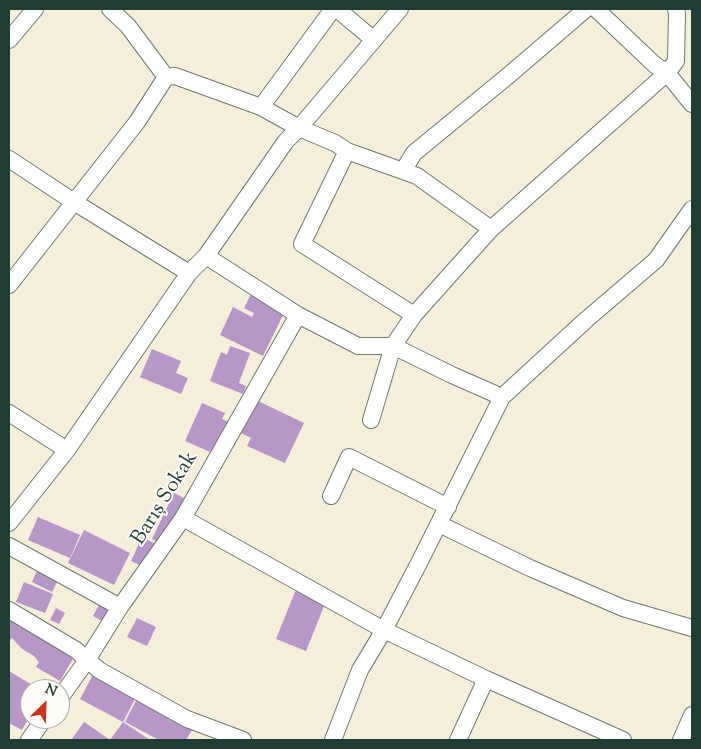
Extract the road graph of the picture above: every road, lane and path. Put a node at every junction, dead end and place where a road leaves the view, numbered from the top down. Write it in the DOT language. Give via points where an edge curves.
graph roads {
  1 [pos="36,9"];
  2 [pos="110,9"];
  3 [pos="333,9"];
  4 [pos="337,9"];
  5 [pos="400,9"];
  6 [pos="586,9"];
  7 [pos="596,9"];
  8 [pos="676,9"];
  9 [pos="9,40"];
  10 [pos="374,40"];
  11 [pos="667,73"];
  12 [pos="166,77"];
  13 [pos="692,104"];
  14 [pos="261,107"];
  15 [pos="299,128"];
  16 [pos="346,152"];
  17 [pos="9,159"];
  18 [pos="403,171"];
  19 [pos="74,202"];
  20 [pos="692,209"];
  21 [pos="492,229"];
  22 [pos="206,256"];
  23 [pos="189,273"];
  24 [pos="9,285"];
  25 [pos="298,315"];
  26 [pos="414,315"];
  27 [pos="393,346"];
  28 [pos="502,397"];
  29 [pos="9,413"];
  30 [pos="371,420"];
  31 [pos="67,450"];
  32 [pos="332,496"];
  33 [pos="448,507"];
  34 [pos="183,518"];
  35 [pos="9,523"];
  36 [pos="439,524"];
  37 [pos="9,546"];
  38 [pos="120,607"];
  39 [pos="9,610"];
  40 [pos="691,625"];
  41 [pos="384,630"];
  42 [pos="88,660"];
  43 [pos="486,679"];
  44 [pos="70,684"];
  45 [pos="692,715"];
  46 [pos="37,729"];
  47 [pos="29,740"];
  48 [pos="243,740"];
  49 [pos="333,740"];
  50 [pos="458,740"];
  51 [pos="624,740"];
  52 [pos="681,740"];
  1 -- 9 [label="street"];
  2 -- 12 [label="street" via="128,26"];
  3 -- 14 [label="street"];
  4 -- 10 [label="street"];
  5 -- 10 [label="street"];
  6 -- 18 [label="street" via="414,153"];
  7 -- 11 [label="street"];
  8 -- 11 [label="street" via="676,61"];
  10 -- 15 [label="street"];
  11 -- 13 [label="street"];
  11 -- 21 [label="street"];
  12 -- 14 [label="street" via="175,76"];
  12 -- 19 [label="street" via="137,122"];
  14 -- 15 [label="street"];
  15 -- 16 [label="street" via="335,143"];
  15 -- 22 [label="street" via="286,141"];
  16 -- 18 [label="street"];
  16 -- 26 [label="street" via="302,244"];
  17 -- 19 [label="street"];
  18 -- 21 [label="street" via="417,176"];
  19 -- 23 [label="street"];
  19 -- 24 [label="street"];
  20 -- 28 [label="street" via="656,260"];
  21 -- 26 [label="street"];
  22 -- 23 [label="street"];
  22 -- 25 [label="street"];
  23 -- 31 [label="street"];
  25 -- 27 [label="street" via="358,346"];
  25 -- 34 [label="street, Barış Sokak"];
  26 -- 27 [label="street"];
  27 -- 28 [label="street"];
  27 -- 30 [label="street"];
  28 -- 33 [label="street"];
  29 -- 31 [label="street"];
  31 -- 35 [label="street"];
  32 -- 33 [label="street" via="349,457"];
  33 -- 36 [label="street"];
  34 -- 38 [label="street, Barış Sokak"];
  34 -- 41 [label="street"];
  36 -- 40 [label="street" via="623,608"];
  36 -- 41 [label="street"];
  37 -- 38 [label="street"];
  38 -- 42 [label="street, Barış Sokak"];
  39 -- 42 [label="street"];
  41 -- 43 [label="street"];
  41 -- 49 [label="street" via="360,670"];
  42 -- 44 [label="street, Barış Sokak"];
  42 -- 48 [label="street" via="99,670 187,719"];
  43 -- 50 [label="street"];
  43 -- 51 [label="street"];
  45 -- 52 [label="street"];
  46 -- 47 [label="street"];
}
